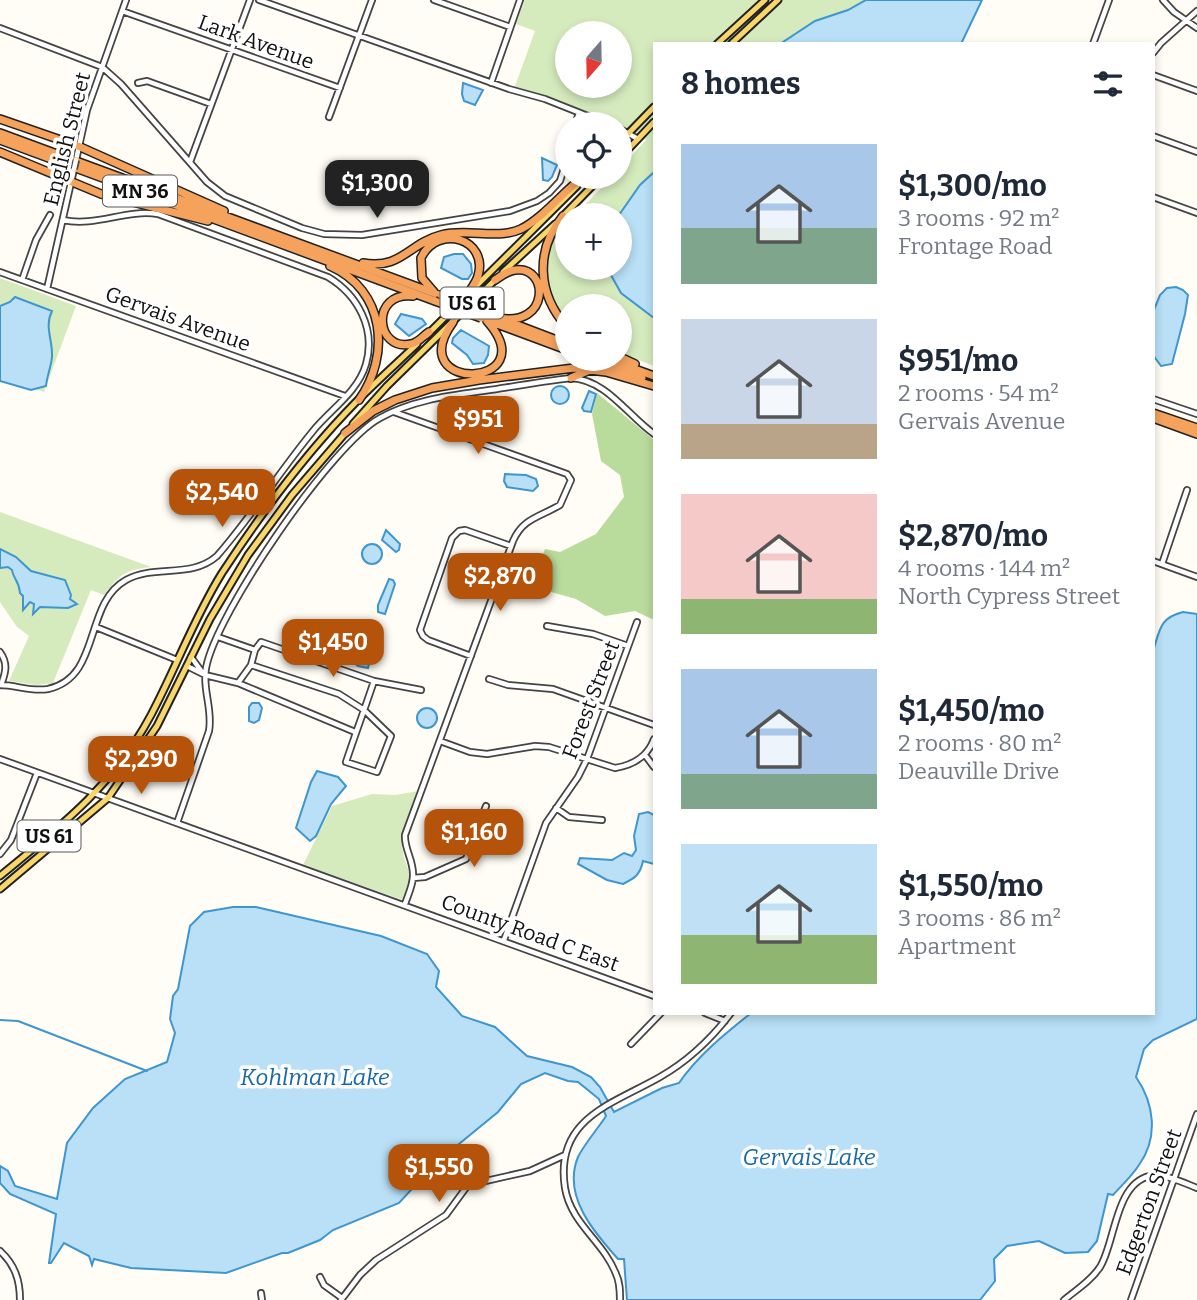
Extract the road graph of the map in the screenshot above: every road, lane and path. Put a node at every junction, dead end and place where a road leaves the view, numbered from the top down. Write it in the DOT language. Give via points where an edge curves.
graph roads {
  1 [pos="126,0"];
  2 [pos="250,0"];
  3 [pos="259,0"];
  4 [pos="372,0"];
  5 [pos="434,0"];
  6 [pos="520,0"];
  7 [pos="765,0"];
  8 [pos="778,0"];
  9 [pos="1109,0"];
  10 [pos="1163,0"];
  11 [pos="122,11"];
  12 [pos="1197,11"];
  13 [pos="1186,21"];
  14 [pos="510,27"];
  15 [pos="0,28"];
  16 [pos="1197,28"];
  17 [pos="359,36"];
  18 [pos="719,42"];
  19 [pos="734,42"];
  20 [pos="1094,42"];
  21 [pos="231,49"];
  22 [pos="1155,50"];
  23 [pos="102,67"];
  24 [pos="1155,76"];
  25 [pos="491,82"];
  26 [pos="138,83"];
  27 [pos="340,88"];
  28 [pos="1197,92"];
  29 [pos="211,104"];
  30 [pos="653,108"];
  31 [pos="577,112"];
  32 [pos="329,117"];
  33 [pos="0,119"];
  34 [pos="653,123"];
  35 [pos="632,130"];
  36 [pos="0,133"];
  37 [pos="632,135"];
  38 [pos="1155,137"];
  39 [pos="638,139"];
  40 [pos="0,140"];
  41 [pos="632,145"];
  42 [pos="77,149"];
  43 [pos="0,152"];
  44 [pos="1197,152"];
  45 [pos="190,162"];
  46 [pos="72,179"];
  47 [pos="555,188"];
  48 [pos="570,189"];
  49 [pos="572,189"];
  50 [pos="589,189"];
  51 [pos="1155,198"];
  52 [pos="576,203"];
  53 [pos="1197,213"];
  54 [pos="50,215"];
  55 [pos="63,220"];
  56 [pos="555,224"];
  57 [pos="253,226"];
  58 [pos="555,229"];
  59 [pos="280,243"];
  60 [pos="288,246"];
  61 [pos="331,255"];
  62 [pos="0,272"];
  63 [pos="22,280"];
  64 [pos="495,280"];
  65 [pos="47,289"];
  66 [pos="467,295"];
  67 [pos="438,297"];
  68 [pos="555,310"];
  69 [pos="485,317"];
  70 [pos="498,318"];
  71 [pos="453,322"];
  72 [pos="429,332"];
  73 [pos="555,339"];
  74 [pos="555,345"];
  75 [pos="632,363"];
  76 [pos="632,368"];
  77 [pos="555,369"];
  78 [pos="589,371"];
  79 [pos="602,371"];
  80 [pos="621,371"];
  81 [pos="653,374"];
  82 [pos="653,375"];
  83 [pos="571,379"];
  84 [pos="653,384"];
  85 [pos="653,384"];
  86 [pos="345,396"];
  87 [pos="359,400"];
  88 [pos="1155,400"];
  89 [pos="394,412"];
  90 [pos="1197,414"];
  91 [pos="1155,417"];
  92 [pos="1155,417"];
  93 [pos="1197,428"];
  94 [pos="345,433"];
  95 [pos="653,433"];
  96 [pos="1197,434"];
  97 [pos="1188,490"];
  98 [pos="511,546"];
  99 [pos="1155,562"];
  100 [pos="1162,564"];
  101 [pos="1197,577"];
  102 [pos="637,621"];
  103 [pos="547,626"];
  104 [pos="96,627"];
  105 [pos="218,637"];
  106 [pos="628,646"];
  107 [pos="255,650"];
  108 [pos="0,652"];
  109 [pos="167,655"];
  110 [pos="471,656"];
  111 [pos="191,657"];
  112 [pos="177,660"];
  113 [pos="251,665"];
  114 [pos="187,666"];
  115 [pos="174,667"];
  116 [pos="205,675"];
  117 [pos="489,679"];
  118 [pos="374,681"];
  119 [pos="238,683"];
  120 [pos="1,685"];
  121 [pos="421,690"];
  122 [pos="606,708"];
  123 [pos="364,710"];
  124 [pos="653,725"];
  125 [pos="355,732"];
  126 [pos="440,741"];
  127 [pos="653,741"];
  128 [pos="645,755"];
  129 [pos="0,759"];
  130 [pos="587,759"];
  131 [pos="653,766"];
  132 [pos="37,773"];
  133 [pos="96,793"];
  134 [pos="108,798"];
  135 [pos="486,806"];
  136 [pos="556,808"];
  137 [pos="602,820"];
  138 [pos="177,822"];
  139 [pos="0,854"];
  140 [pos="0,876"];
  141 [pos="413,878"];
  142 [pos="0,889"];
  143 [pos="405,904"];
  144 [pos="504,940"];
  145 [pos="653,996"];
  146 [pos="659,1015"];
  147 [pos="711,1015"];
  148 [pos="730,1015"];
  149 [pos="726,1020"];
  150 [pos="631,1044"];
  151 [pos="1197,1114"];
  152 [pos="566,1155"];
  153 [pos="1174,1180"];
  154 [pos="1197,1188"];
  155 [pos="0,1251"];
  156 [pos="320,1277"];
  157 [pos="261,1293"];
  158 [pos="341,1299"];
  159 [pos="20,1300"];
  160 [pos="262,1300"];
  161 [pos="620,1300"];
  162 [pos="1064,1300"];
  163 [pos="1131,1300"];
  1 -- 11 [label="street, English Street"];
  2 -- 21 [label="street"];
  3 -- 17 [label="street"];
  4 -- 17 [label="street"];
  5 -- 14 [label="street"];
  6 -- 14 [label="street"];
  7 -- 18 [label="main road"];
  8 -- 19 [label="main road"];
  9 -- 20 [label="street"];
  10 -- 13 [label="street"];
  11 -- 21 [label="street, Lark Avenue"];
  11 -- 23 [label="street, English Street"];
  12 -- 13 [label="street"];
  13 -- 16 [label="street"];
  13 -- 22 [label="street"];
  14 -- 25 [label="street"];
  15 -- 23 [label="street"];
  17 -- 25 [label="street"];
  17 -- 27 [label="street"];
  21 -- 27 [label="street, Lark Avenue"];
  21 -- 29 [label="street"];
  23 -- 42 [label="street, English Street"];
  23 -- 45 [label="street"];
  24 -- 28 [label="street"];
  25 -- 31 [label="street"];
  26 -- 29 [label="street" via="147,81"];
  27 -- 32 [label="street"];
  29 -- 45 [label="street"];
  30 -- 35 [label="main road"];
  33 -- 42 [label="highway"];
  34 -- 39 [label="main road"];
  36 -- 57 [label="highway, MN 36"];
  37 -- 39 [label="street"];
  38 -- 44 [label="street"];
  39 -- 41 [label="main road"];
  40 -- 59 [label="highway, MN 36"];
  42 -- 46 [label="street, English Street, bridge"];
  42 -- 57 [label="highway"];
  43 -- 46 [label="highway"];
  45 -- 47 [label="street" via="209,185 236,202 312,231 352,236 500,214 542,198"];
  46 -- 55 [label="street, English Street"];
  46 -- 59 [label="highway" via="110,196"];
  48 -- 61 [label="highway" via="513,232 443,234 384,264"];
  49 -- 66 [label="main road, US 61"];
  50 -- 52 [label="main road, US 61"];
  51 -- 53 [label="street"];
  54 -- 63 [label="street"];
  55 -- 65 [label="street, English Street"];
  55 -- 86 [label="street" via="89,222 134,213 158,214 337,283 360,310 369,341 365,368"];
  56 -- 64 [label="main road, US 61"];
  57 -- 61 [label="highway, MN 36"];
  58 -- 68 [label="highway" via="542,268"];
  59 -- 60 [label="highway, MN 36"];
  60 -- 67 [label="highway, MN 36"];
  60 -- 87 [label="highway" via="340,271 370,305 378,329 379,356"];
  61 -- 67 [label="highway, MN 36"];
  62 -- 63 [label="street, Gervais Avenue"];
  63 -- 65 [label="street, Gervais Avenue"];
  64 -- 70 [label="highway" via="512,271 525,271 540,292 537,306 528,315"];
  64 -- 71 [label="main road, US 61"];
  65 -- 86 [label="street, Gervais Avenue"];
  66 -- 67 [label="highway" via="478,277 479,260 470,246 450,238 434,242 421,258 422,278"];
  66 -- 72 [label="main road, US 61"];
  67 -- 69 [label="highway, MN 36, bridge"];
  67 -- 72 [label="highway" via="402,295 389,302 382,316 386,335 397,344 415,343"];
  69 -- 70 [label="highway, MN 36"];
  69 -- 71 [label="highway" via="500,339 500,354 488,371 473,375 456,372 444,355 444,338"];
  69 -- 74 [label="highway, MN 36"];
  70 -- 73 [label="highway, MN 36"];
  71 -- 94 [label="main road, US 61"];
  72 -- 87 [label="main road, US 61"];
  75 -- 81 [label="highway"];
  76 -- 82 [label="highway"];
  77 -- 94 [label="highway" via="418,391 373,411"];
  78 -- 83 [label="highway"];
  79 -- 85 [label="highway"];
  80 -- 84 [label="highway"];
  83 -- 89 [label="street" via="432,399"];
  83 -- 95 [label="street" via="591,382 607,392"];
  86 -- 104 [label="street" via="302,444 218,555 195,569 126,580 106,600"];
  87 -- 112 [label="main road, US 61" via="240,547"];
  88 -- 90 [label="street"];
  89 -- 98 [label="street" via="567,474 571,480 564,498 556,508 525,523"];
  89 -- 105 [label="street" via="363,429 307,494 249,577"];
  91 -- 93 [label="highway"];
  92 -- 96 [label="highway"];
  94 -- 111 [label="main road, US 61" via="262,534"];
  97 -- 100 [label="street"];
  98 -- 110 [label="street"];
  98 -- 110 [label="street" via="465,530 452,538 421,633"];
  99 -- 100 [label="street"];
  100 -- 101 [label="street"];
  102 -- 106 [label="street, Forest Street"];
  103 -- 106 [label="street"];
  104 -- 109 [label="street"];
  104 -- 120 [label="street" via="82,663 64,682 40,690"];
  105 -- 107 [label="street"];
  105 -- 116 [label="street"];
  106 -- 122 [label="street, Forest Street"];
  107 -- 113 [label="street"];
  107 -- 118 [label="street" via="261,642"];
  108 -- 120 [label="street" via="6,668"];
  109 -- 112 [label="street"];
  109 -- 115 [label="street"];
  110 -- 126 [label="street"];
  111 -- 114 [label="main road, US 61"];
  111 -- 116 [label="street"];
  112 -- 114 [label="main road"];
  112 -- 115 [label="main road, US 61"];
  113 -- 119 [label="street"];
  113 -- 123 [label="street" via="339,694"];
  114 -- 116 [label="street"];
  114 -- 134 [label="main road, US 61" via="157,726"];
  115 -- 133 [label="main road, US 61" via="140,734"];
  116 -- 119 [label="street"];
  116 -- 138 [label="street" via="209,731"];
  117 -- 122 [label="street" via="553,689"];
  118 -- 121 [label="street"];
  118 -- 123 [label="street"];
  119 -- 125 [label="street"];
  122 -- 124 [label="street"];
  122 -- 130 [label="street, Forest Street"];
  123 -- 125 [label="street"];
  123 -- 125 [label="street" via="391,736 377,772 346,762"];
  126 -- 130 [label="street" via="479,753 549,747"];
  126 -- 141 [label="street" via="405,835"];
  127 -- 128 [label="street"];
  128 -- 130 [label="street" via="615,768"];
  128 -- 131 [label="street"];
  129 -- 132 [label="street, County Road C East"];
  130 -- 136 [label="street, Forest Street"];
  132 -- 133 [label="street, County Road C East"];
  132 -- 139 [label="street" via="11,840"];
  133 -- 134 [label="street, County Road C East"];
  133 -- 140 [label="main road, US 61"];
  134 -- 138 [label="street, County Road C East"];
  134 -- 142 [label="main road, US 61"];
  135 -- 141 [label="street" via="466,859"];
  136 -- 137 [label="street" via="569,817"];
  136 -- 144 [label="street, Forest Street" via="546,823"];
  138 -- 143 [label="street, County Road C East"];
  141 -- 143 [label="street"];
  143 -- 144 [label="street, County Road C East"];
  144 -- 145 [label="street, County Road C East"];
  146 -- 150 [label="street"];
  147 -- 149 [label="street"];
  148 -- 149 [label="street"];
  149 -- 152 [label="street" via="687,1059 584,1121"];
  151 -- 153 [label="street, Edgerton Street"];
  152 -- 158 [label="street" via="530,1171 468,1185 446,1214 376,1260"];
  152 -- 161 [label="street" via="564,1180 570,1206 612,1265"];
  153 -- 154 [label="street"];
  153 -- 162 [label="street" via="1149,1176 1133,1187 1120,1208 1101,1266"];
  153 -- 163 [label="street, Edgerton Street"];
  155 -- 159 [label="street" via="16,1273"];
  156 -- 158 [label="street"];
  157 -- 160 [label="street"];
}
